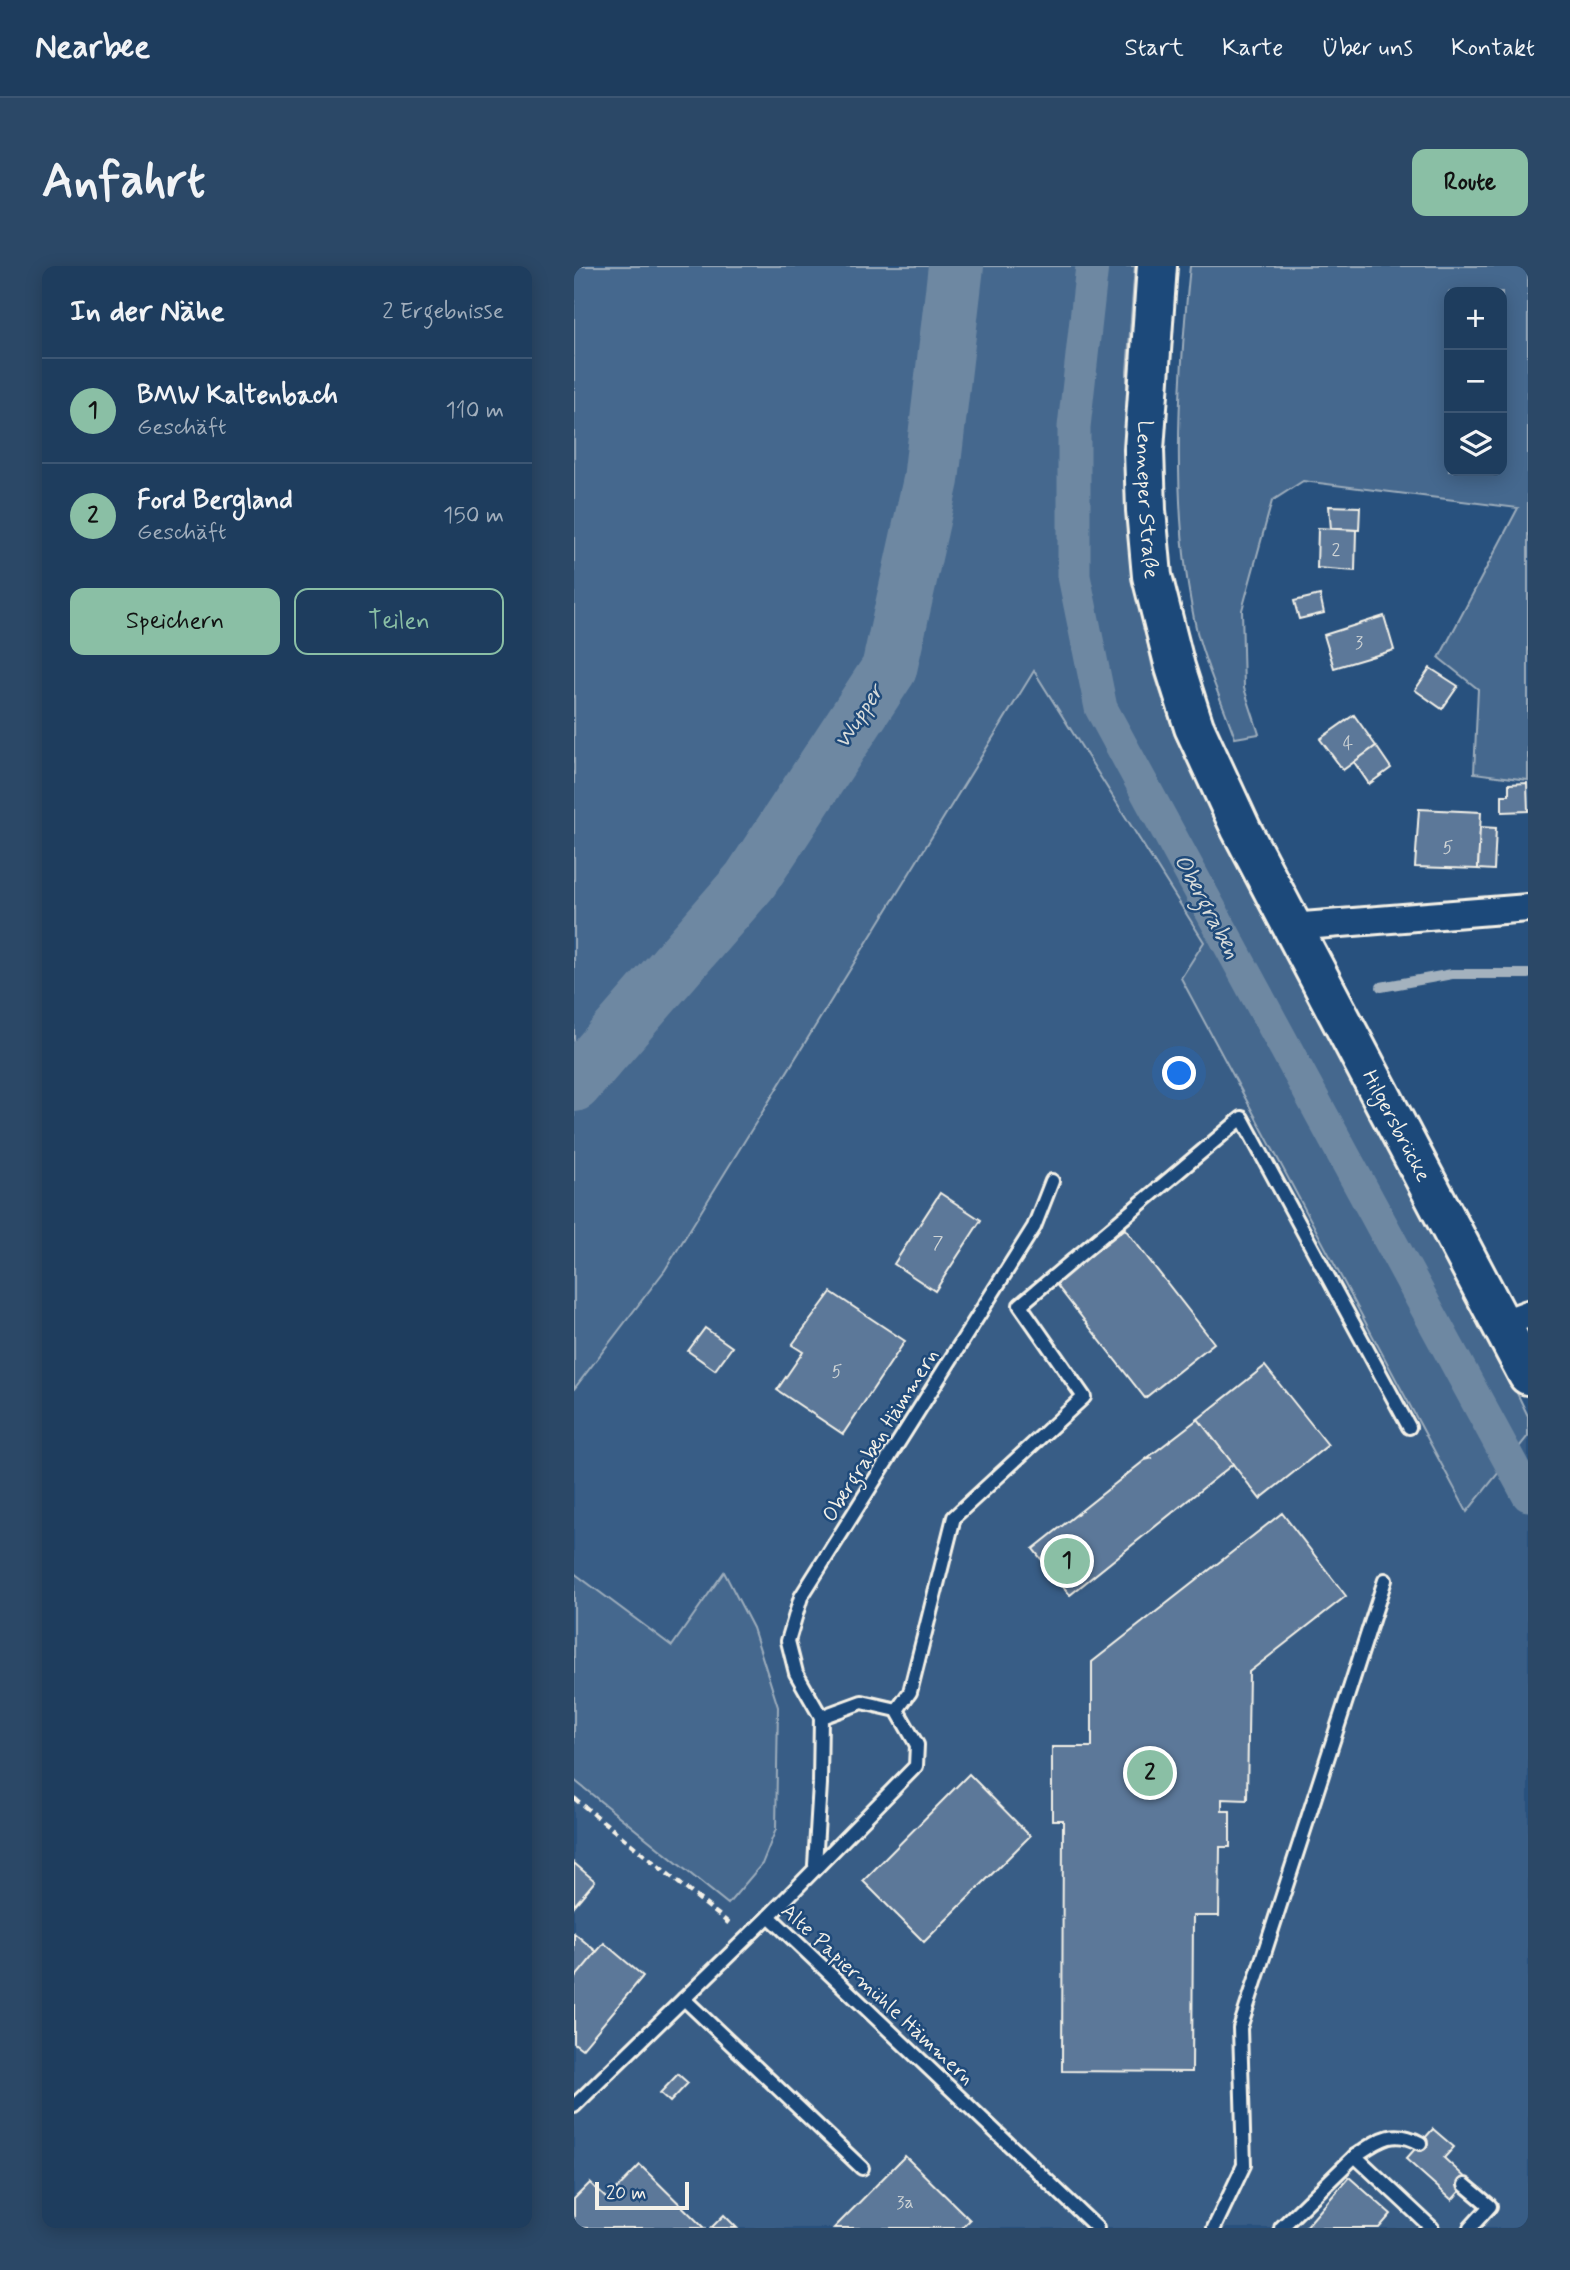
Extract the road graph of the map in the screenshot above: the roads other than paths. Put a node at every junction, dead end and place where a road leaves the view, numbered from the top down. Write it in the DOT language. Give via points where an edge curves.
graph roads {
  1 [pos="1157,266"];
  2 [pos="1194,727"];
  3 [pos="1528,908"];
  4 [pos="1291,927"];
  5 [pos="1052,1181"];
  6 [pos="1515,1319"];
  7 [pos="1528,1375"];
  8 [pos="1409,1427"];
  9 [pos="1385,1580"];
  10 [pos="897,1710"];
  11 [pos="821,1717"];
  12 [pos="815,1865"];
  13 [pos="769,1916"];
  14 [pos="684,1999"];
  15 [pos="574,2106"];
  16 [pos="1420,2143"];
  17 [pos="1355,2156"];
  18 [pos="862,2168"];
  19 [pos="1465,2185"];
  20 [pos="1423,2225"];
  21 [pos="1097,2228"];
  22 [pos="1214,2228"];
  23 [pos="1281,2228"];
  24 [pos="1470,2228"];
  1 -- 2 [label="main road, Lenneper Straße" via="1143,450 1146,510 1152,576"];
  2 -- 4 [label="main road, Hilgersbrücke"];
  3 -- 4 [label="street"];
  4 -- 6 [label="main road, Hilgersbrücke"];
  5 -- 11 [label="lane, Obergraben Hämmern" via="1034,1227 801,1597 788,1641 796,1673"];
  6 -- 7 [label="main road, Hilgersbrücke"];
  8 -- 10 [label="lane" via="1242,1118 1020,1305 1084,1397 954,1517 910,1692"];
  9 -- 22 [label="lane" via="1240,2028 1244,2165"];
  10 -- 11 [label="lane" via="862,1702"];
  10 -- 12 [label="lane" via="917,1745 916,1766"];
  11 -- 12 [label="lane"];
  12 -- 13 [label="lane"];
  13 -- 14 [label="lane, Alte Papiermühle Hämmern"];
  13 -- 21 [label="lane, Alte Papiermühle Hämmern"];
  14 -- 15 [label="lane, Alte Papiermühle Hämmern"];
  14 -- 18 [label="lane"];
  16 -- 17 [label="lane" via="1404,2134 1392,2136"];
  17 -- 20 [label="lane"];
  17 -- 23 [label="lane"];
  19 -- 24 [label="lane" via="1490,2206"];
}
